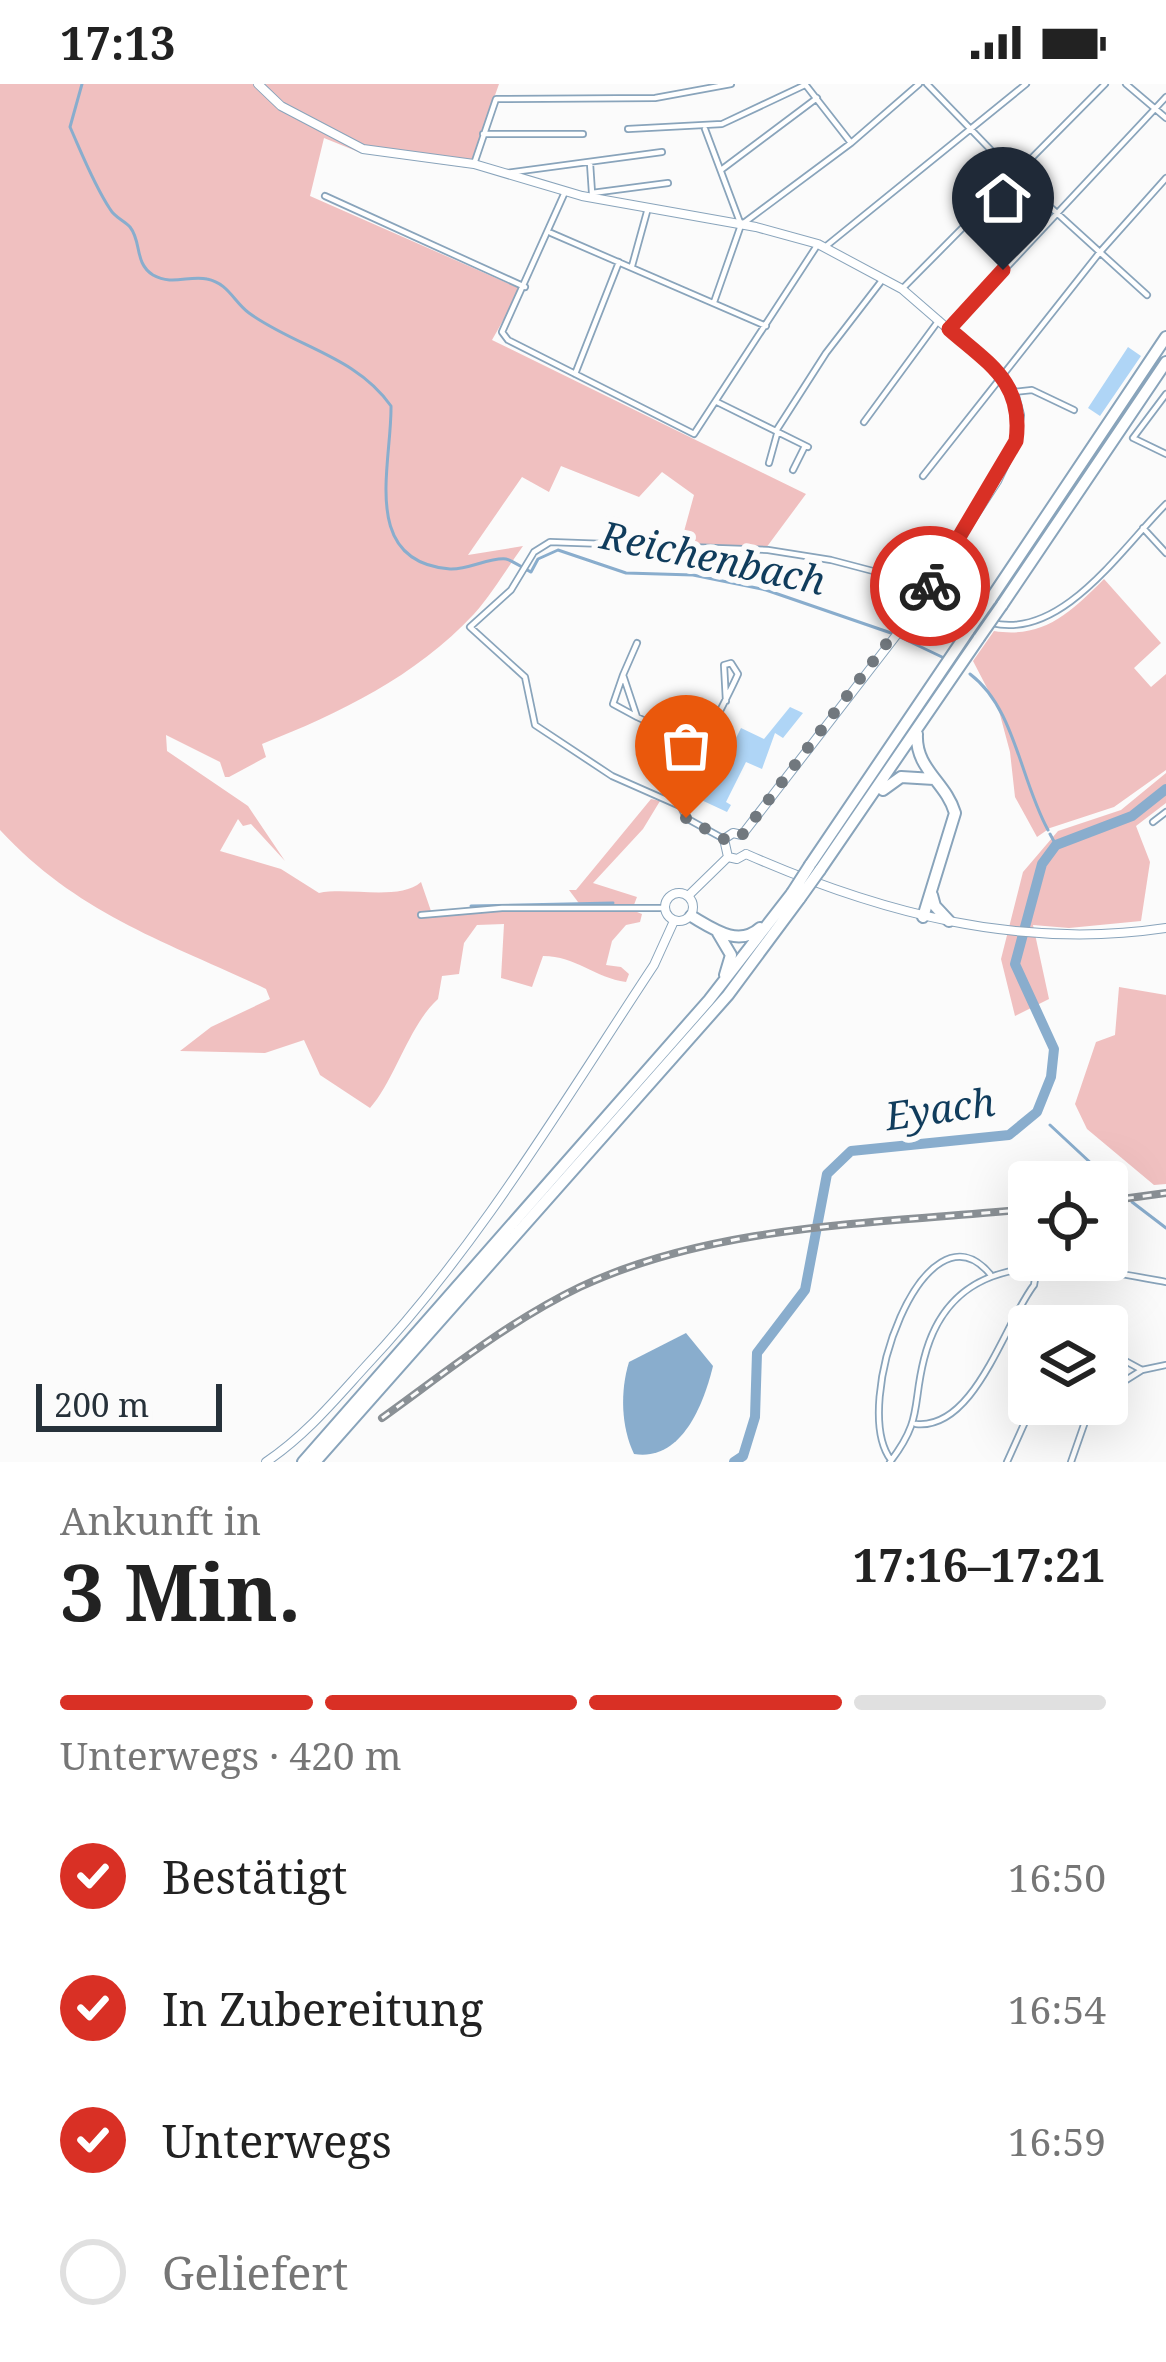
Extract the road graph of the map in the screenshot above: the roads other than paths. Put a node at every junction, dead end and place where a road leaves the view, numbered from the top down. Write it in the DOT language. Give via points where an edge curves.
graph roads {
  1 [pos="258,84"];
  2 [pos="731,84"];
  3 [pos="822,84"];
  4 [pos="919,84"];
  5 [pos="927,84"];
  6 [pos="1026,84"];
  7 [pos="1106,84"];
  8 [pos="1126,84"];
  9 [pos="805,85"];
  10 [pos="816,96"];
  11 [pos="1166,98"];
  12 [pos="1156,110"];
  13 [pos="1166,118"];
  14 [pos="704,127"];
  15 [pos="628,129"];
  16 [pos="971,129"];
  17 [pos="483,134"];
  18 [pos="583,134"];
  19 [pos="851,143"];
  20 [pos="662,152"];
  21 [pos="590,163"];
  22 [pos="474,164"];
  23 [pos="721,170"];
  24 [pos="506,172"];
  25 [pos="1015,175"];
  26 [pos="1166,178"];
  27 [pos="668,183"];
  28 [pos="566,192"];
  29 [pos="325,196"];
  30 [pos="593,196"];
  31 [pos="648,208"];
  32 [pos="1058,212"];
  33 [pos="741,224"];
  34 [pos="550,233"];
  35 [pos="822,246"];
  36 [pos="1100,252"];
  37 [pos="619,262"];
  38 [pos="632,266"];
  39 [pos="884,278"];
  40 [pos="525,287"];
  41 [pos="902,289"];
  42 [pos="1147,295"];
  43 [pos="713,302"];
  44 [pos="939,320"];
  45 [pos="766,326"];
  46 [pos="949,329"];
  47 [pos="1166,337"];
  48 [pos="1166,362"];
  49 [pos="1000,374"];
  50 [pos="575,375"];
  51 [pos="1014,392"];
  52 [pos="1166,394"];
  53 [pos="717,402"];
  54 [pos="1074,410"];
  55 [pos="864,422"];
  56 [pos="777,432"];
  57 [pos="1166,454"];
  58 [pos="769,463"];
  59 [pos="794,470"];
  60 [pos="922,476"];
  61 [pos="1166,505"];
  62 [pos="1143,527"];
  63 [pos="1166,553"];
  64 [pos="930,586"];
  65 [pos="996,603"];
  66 [pos="974,634"];
  67 [pos="637,643"];
  68 [pos="623,675"];
  69 [pos="726,701"];
  70 [pos="637,717"];
  71 [pos="917,731"];
  72 [pos="703,748"];
  73 [pos="934,779"];
  74 [pos="680,806"];
  75 [pos="864,809"];
  76 [pos="1166,812"];
  77 [pos="1153,821"];
  78 [pos="742,835"];
  79 [pos="724,839"];
  80 [pos="746,854"];
  81 [pos="728,857"];
  82 [pos="815,868"];
  83 [pos="932,879"];
  84 [pos="796,895"];
  85 [pos="688,896"];
  86 [pos="783,904"];
  87 [pos="665,908"];
  88 [pos="421,915"];
  89 [pos="691,916"];
  90 [pos="923,916"];
  91 [pos="674,921"];
  92 [pos="949,921"];
  93 [pos="711,927"];
  94 [pos="1166,928"];
  95 [pos="709,1000"];
  96 [pos="1008,1272"];
  97 [pos="990,1274"];
  98 [pos="1128,1278"];
  99 [pos="1035,1281"];
  100 [pos="1166,1282"];
  101 [pos="1128,1362"];
  102 [pos="1166,1365"];
  103 [pos="1142,1370"];
  104 [pos="1128,1378"];
  105 [pos="915,1424"];
  106 [pos="1024,1425"];
  107 [pos="1084,1425"];
  108 [pos="891,1461"];
  109 [pos="266,1462"];
  110 [pos="303,1462"];
  111 [pos="315,1462"];
  112 [pos="1007,1462"];
  113 [pos="1071,1462"];
  1 -- 22 [label="street" via="280,106 363,149"];
  2 -- 17 [label="street" via="655,98 496,99"];
  3 -- 10 [label="street"];
  4 -- 19 [label="street"];
  5 -- 16 [label="street"];
  6 -- 16 [label="street"];
  7 -- 25 [label="street"];
  8 -- 12 [label="street"];
  9 -- 10 [label="street"];
  9 -- 14 [label="street"];
  10 -- 19 [label="street"];
  10 -- 23 [label="street"];
  11 -- 12 [label="street"];
  12 -- 13 [label="street"];
  12 -- 32 [label="street"];
  14 -- 15 [label="street"];
  14 -- 23 [label="street"];
  16 -- 25 [label="street"];
  16 -- 35 [label="street"];
  17 -- 18 [label="street"];
  17 -- 22 [label="street"];
  19 -- 33 [label="street"];
  20 -- 21 [label="street"];
  21 -- 24 [label="street"];
  21 -- 30 [label="street"];
  22 -- 24 [label="street"];
  23 -- 33 [label="street"];
  24 -- 28 [label="street"];
  25 -- 32 [label="street"];
  25 -- 41 [label="street"];
  26 -- 36 [label="street"];
  27 -- 30 [label="street"];
  28 -- 30 [label="street"];
  28 -- 34 [label="street"];
  29 -- 40 [label="street"];
  30 -- 31 [label="street"];
  31 -- 33 [label="street"];
  31 -- 38 [label="street"];
  32 -- 36 [label="street"];
  32 -- 46 [label="street"];
  33 -- 35 [label="street"];
  33 -- 43 [label="street"];
  34 -- 37 [label="street"];
  34 -- 40 [label="street"];
  35 -- 39 [label="street"];
  35 -- 45 [label="street"];
  36 -- 42 [label="street"];
  36 -- 49 [label="street"];
  37 -- 38 [label="street"];
  37 -- 50 [label="street"];
  38 -- 43 [label="street"];
  39 -- 41 [label="street"];
  39 -- 56 [label="street"];
  40 -- 50 [label="street" via="502,332"];
  41 -- 44 [label="street"];
  43 -- 45 [label="street"];
  44 -- 46 [label="street"];
  44 -- 55 [label="street"];
  45 -- 53 [label="street"];
  46 -- 49 [label="street"];
  47 -- 65 [label="highway"];
  48 -- 65 [label="highway"];
  49 -- 51 [label="street"];
  49 -- 60 [label="street"];
  50 -- 53 [label="street" via="697,434"];
  51 -- 54 [label="street" via="1032,390"];
  51 -- 64 [label="street" via="1016,441"];
  52 -- 57 [label="street" via="1132,438"];
  53 -- 56 [label="street"];
  56 -- 58 [label="street"];
  56 -- 59 [label="street" via="806,446"];
  61 -- 62 [label="street"];
  62 -- 63 [label="street"];
  62 -- 64 [label="street" via="1070,602 1035,625 982,620"];
  64 -- 74 [label="street" via="768,550 550,542 534,552 511,590 470,627 525,677 535,725 612,776"];
  64 -- 78 [label="street"];
  65 -- 66 [label="highway, bridge"];
  66 -- 71 [label="highway"];
  66 -- 82 [label="highway"];
  67 -- 68 [label="street"];
  68 -- 70 [label="street"];
  68 -- 70 [label="street" via="613,704"];
  69 -- 69 [label="street" via="739,674 731,663 721,670"];
  69 -- 72 [label="street"];
  70 -- 72 [label="street"];
  71 -- 73 [label="highway" via="919,757"];
  71 -- 75 [label="highway"];
  72 -- 74 [label="street"];
  73 -- 75 [label="highway" via="890,781"];
  73 -- 83 [label="highway" via="955,813"];
  74 -- 79 [label="street"];
  75 -- 82 [label="highway"];
  76 -- 77 [label="street"];
  78 -- 79 [label="street"];
  78 -- 80 [label="street"];
  79 -- 81 [label="street"];
  80 -- 81 [label="street"];
  80 -- 90 [label="street" via="857,900"];
  81 -- 85 [label="street"];
  82 -- 84 [label="highway, bridge"];
  83 -- 90 [label="highway"];
  83 -- 92 [label="highway" via="934,906"];
  84 -- 86 [label="highway"];
  84 -- 111 [label="highway" via="728,994"];
  85 -- 87 [label="street" via="675,894"];
  85 -- 89 [label="street"];
  86 -- 93 [label="highway" via="750,937"];
  86 -- 95 [label="highway"];
  87 -- 88 [label="street"];
  87 -- 91 [label="street"];
  89 -- 91 [label="street"];
  89 -- 93 [label="highway"];
  90 -- 92 [label="street"];
  91 -- 109 [label="street" via="654,965 474,1238 326,1410"];
  92 -- 94 [label="street" via="1034,934"];
  93 -- 95 [label="highway" via="731,955"];
  95 -- 110 [label="highway"];
  96 -- 97 [label="street"];
  97 -- 105 [label="street" via="939,1322 923,1362"];
  97 -- 108 [label="street" via="968,1257 950,1257 910,1298 878,1400"];
  98 -- 100 [label="street"];
  99 -- 105 [label="street" via="968,1397 945,1420"];
  101 -- 103 [label="street"];
  102 -- 103 [label="street"];
  103 -- 104 [label="street"];
  105 -- 108 [label="street"];
  106 -- 112 [label="street"];
  107 -- 113 [label="street"];
}
